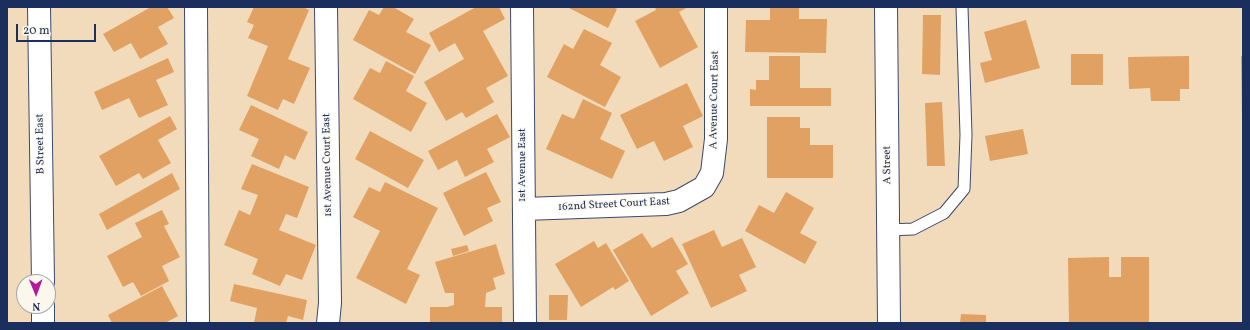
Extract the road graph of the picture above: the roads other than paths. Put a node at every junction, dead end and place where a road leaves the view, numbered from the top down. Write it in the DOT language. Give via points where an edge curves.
graph roads {
  1 [pos="39,7"];
  2 [pos="196,7"];
  3 [pos="326,7"];
  4 [pos="522,7"];
  5 [pos="716,7"];
  6 [pos="886,7"];
  7 [pos="962,7"];
  8 [pos="701,189"];
  9 [pos="524,209"];
  10 [pos="889,230"];
  11 [pos="43,274"];
  12 [pos="198,323"];
  13 [pos="328,323"];
  14 [pos="525,323"];
  15 [pos="889,323"];
  1 -- 11 [label="street, B Street East"];
  2 -- 12 [label="street"];
  3 -- 13 [label="street, 1st Avenue Court East" via="330,303"];
  4 -- 9 [label="street, 1st Avenue East"];
  5 -- 8 [label="street, A Avenue Court East" via="716,139 712,173"];
  6 -- 10 [label="street, A Street"];
  7 -- 10 [label="lane" via="966,135 964,189 944,213 913,229"];
  8 -- 9 [label="street, 162nd Street Court East" via="679,201 666,204"];
  9 -- 14 [label="street, 1st Avenue East"];
  10 -- 15 [label="street, A Street"];
}
